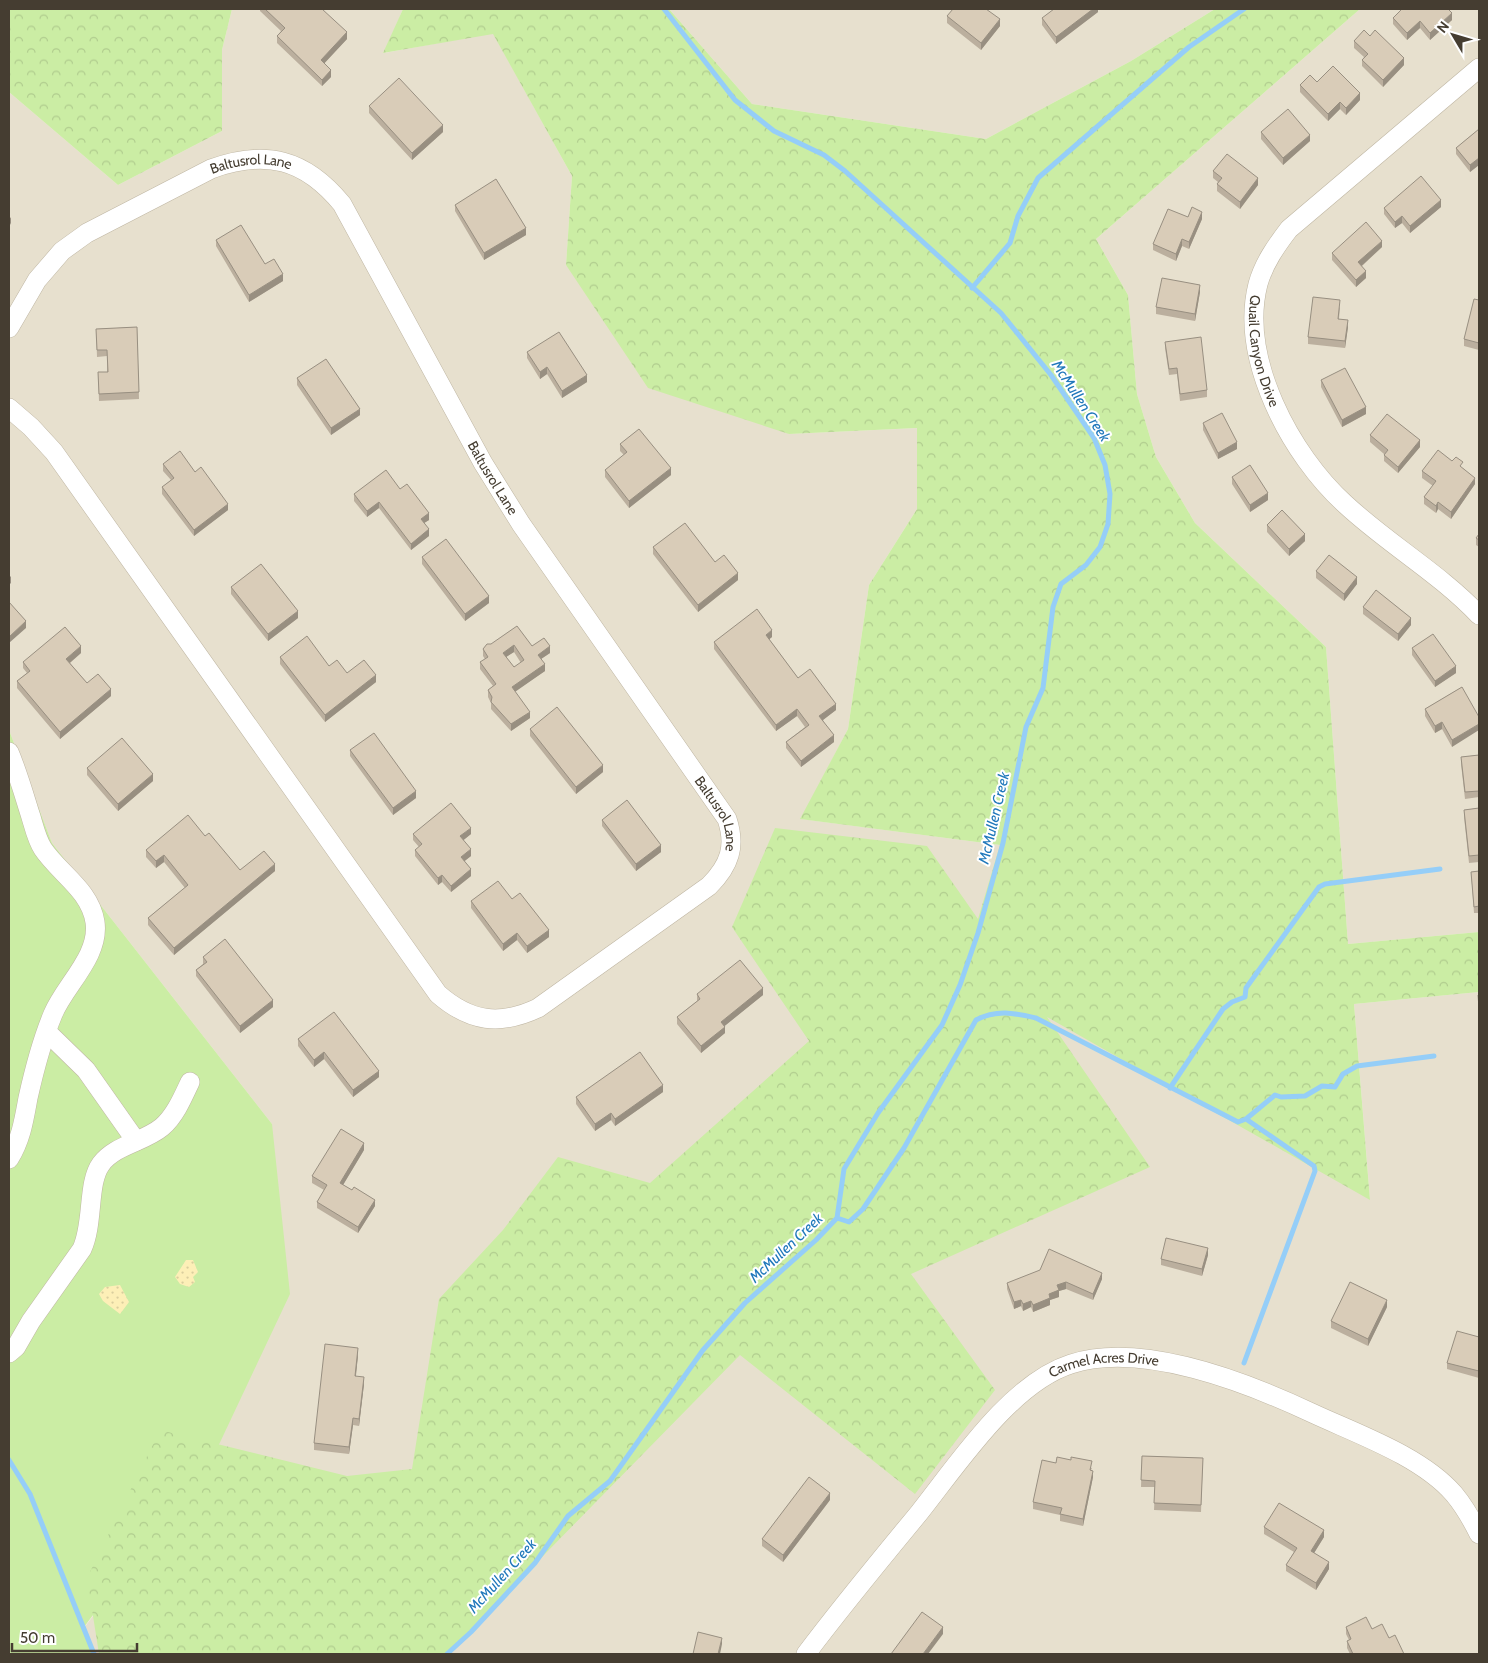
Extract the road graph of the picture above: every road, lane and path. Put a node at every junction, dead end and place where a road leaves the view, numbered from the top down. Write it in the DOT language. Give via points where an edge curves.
graph roads {
  1 [pos="1479,68"];
  2 [pos="9,328"];
  3 [pos="9,408"];
  4 [pos="1479,615"];
  5 [pos="9,752"];
  6 [pos="47,1032"];
  7 [pos="190,1082"];
  8 [pos="136,1141"];
  9 [pos="9,1159"];
  10 [pos="9,1353"];
  11 [pos="1479,1534"];
  12 [pos="806,1654"];
  1 -- 4 [label="street, Quail Canyon Drive" via="1289,229 1274,249 1258,284 1254,329 1258,357 1267,384 1292,439 1315,472 1344,503 1452,588"];
  2 -- 3 [label="street, Baltusrol Lane" via="36,280 62,250 87,233 211,169 231,162 264,159 289,164 313,175 342,204 478,455 521,524 727,819 732,852 727,865 709,886 538,1008 521,1016 485,1019 466,1014 451,1005 438,994 54,452"];
  5 -- 6 [label="street" via="42,848 83,893 95,924 92,944 82,966 58,1001"];
  6 -- 8 [label="street" via="86,1070"];
  6 -- 9 [label="street" via="18,1146"];
  7 -- 8 [label="street" via="169,1120 152,1134"];
  8 -- 10 [label="street" via="108,1157 96,1172 91,1221 82,1249"];
  11 -- 12 [label="street, Carmel Acres Drive" via="1454,1494 1420,1466 1304,1409 1254,1389 1171,1364 1124,1358 1084,1360 1050,1372 1019,1394 979,1438"];
}
